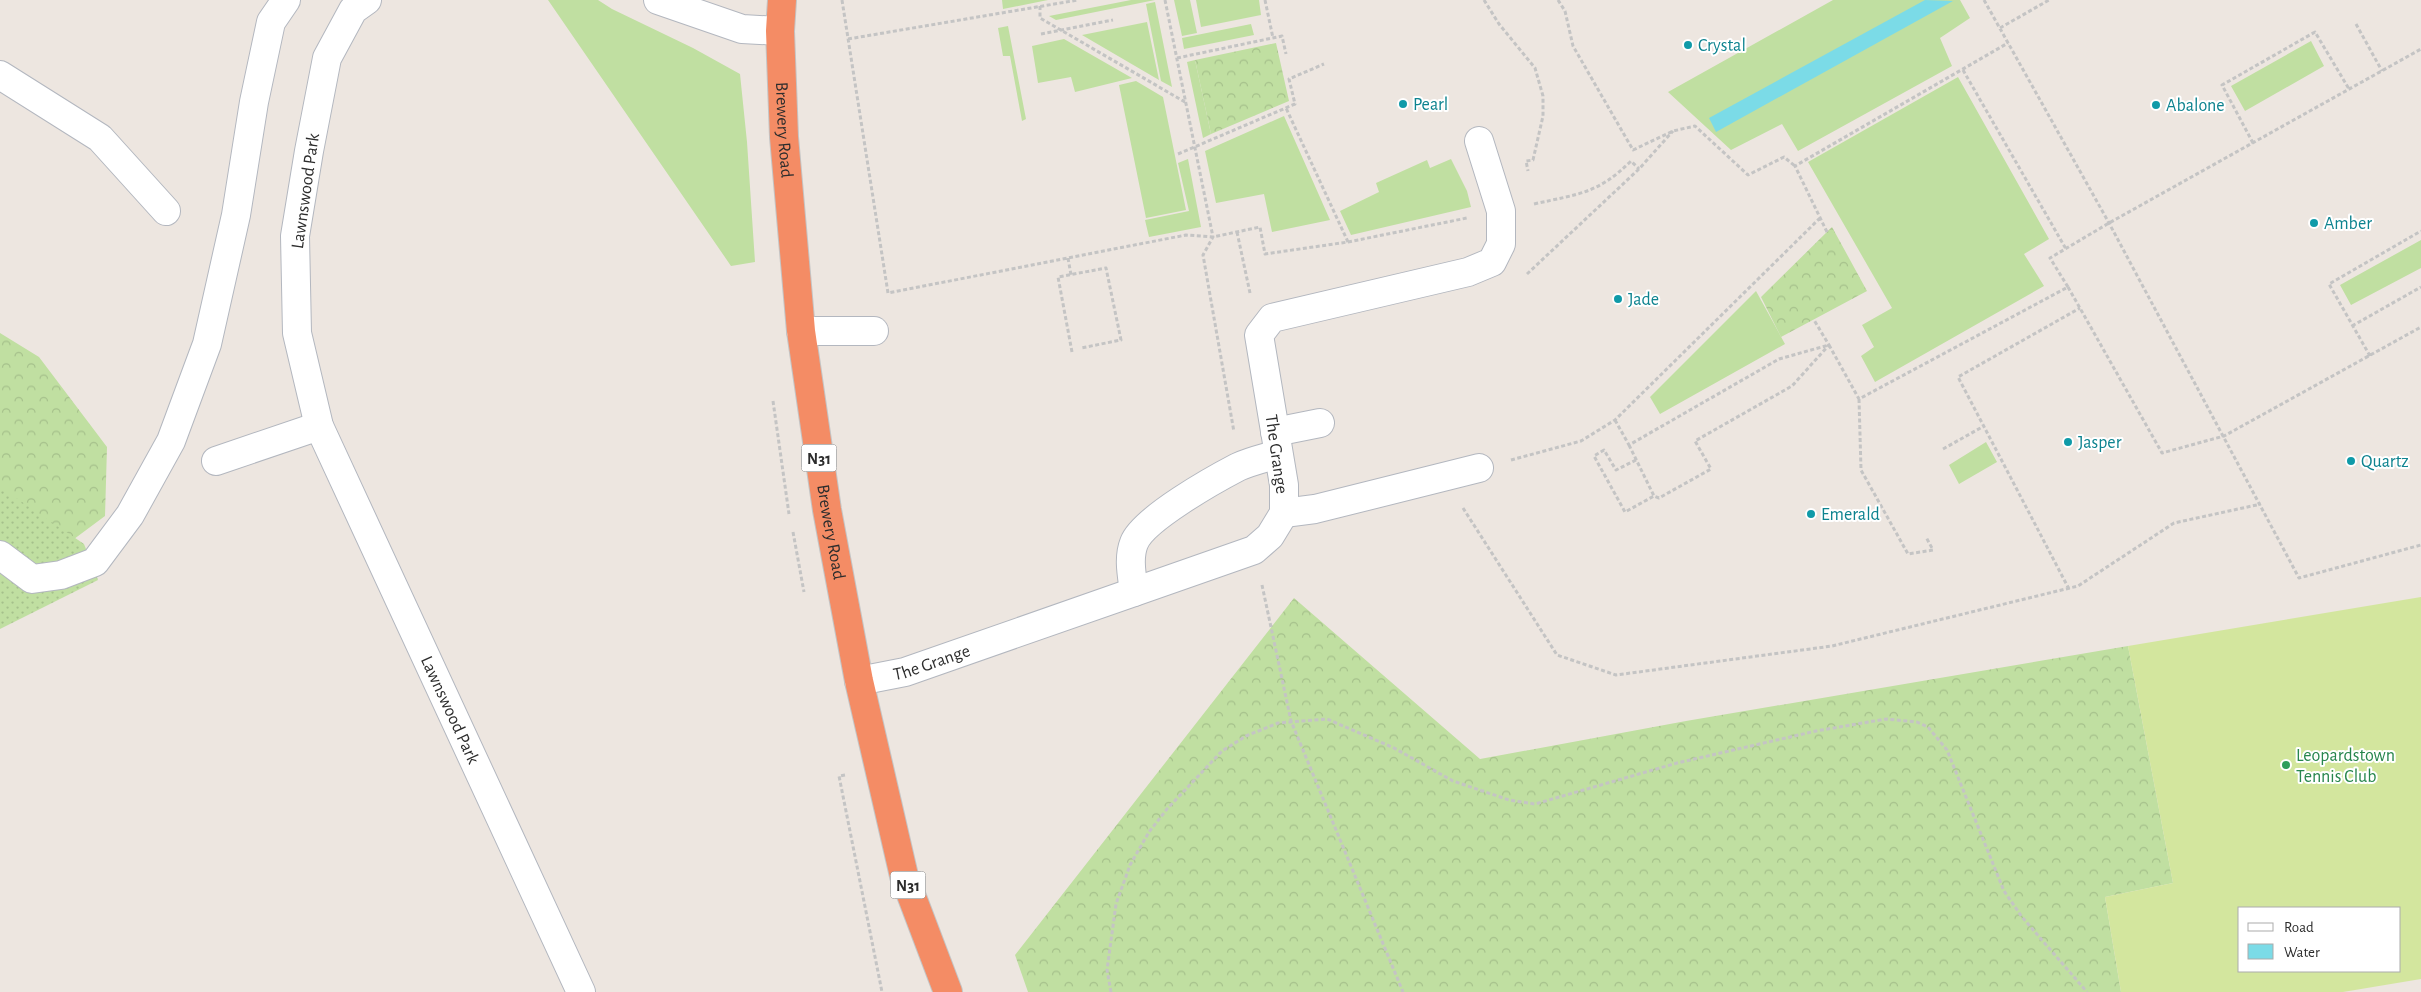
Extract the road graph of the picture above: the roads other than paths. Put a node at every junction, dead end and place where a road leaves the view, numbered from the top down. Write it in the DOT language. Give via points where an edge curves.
graph roads {
  1 [pos="286,0"];
  2 [pos="367,0"];
  3 [pos="658,0"];
  4 [pos="782,0"];
  5 [pos="780,31"];
  6 [pos="0,76"];
  7 [pos="1479,141"];
  8 [pos="166,211"];
  9 [pos="801,331"];
  10 [pos="874,331"];
  11 [pos="1320,424"];
  12 [pos="319,426"];
  13 [pos="1276,443"];
  14 [pos="216,461"];
  15 [pos="1479,468"];
  16 [pos="1284,512"];
  17 [pos="0,555"];
  18 [pos="1134,592"];
  19 [pos="859,681"];
  20 [pos="581,992"];
  21 [pos="948,992"];
  1 -- 17 [label="street" via="271,22 236,215 207,344 171,441 130,515 95,562 61,575 32,579"];
  2 -- 12 [label="street, Lawnswood Park" via="353,10 327,58 295,236 298,333"];
  3 -- 5 [label="street" via="742,29"];
  4 -- 5 [label="highway, Brewery Road / N31"];
  5 -- 9 [label="highway, Brewery Road / N31" via="784,137"];
  6 -- 8 [label="street" via="100,138"];
  7 -- 13 [label="street, The Grange" via="1501,211 1501,244 1492,262 1468,272 1272,318 1259,335"];
  9 -- 10 [label="street"];
  9 -- 19 [label="highway, Brewery Road / N31" via="827,510"];
  11 -- 13 [label="street"];
  12 -- 14 [label="street"];
  12 -- 20 [label="street, Lawnswood Park"];
  13 -- 16 [label="street, The Grange" via="1284,485"];
  13 -- 18 [label="street" via="1150,523 1134,542 1131,562"];
  15 -- 16 [label="street" via="1315,509"];
  16 -- 18 [label="street, The Grange" via="1270,536 1254,550"];
  18 -- 19 [label="street, The Grange" via="905,672"];
  19 -- 21 [label="highway, Brewery Road / N31" via="904,876"];
}
